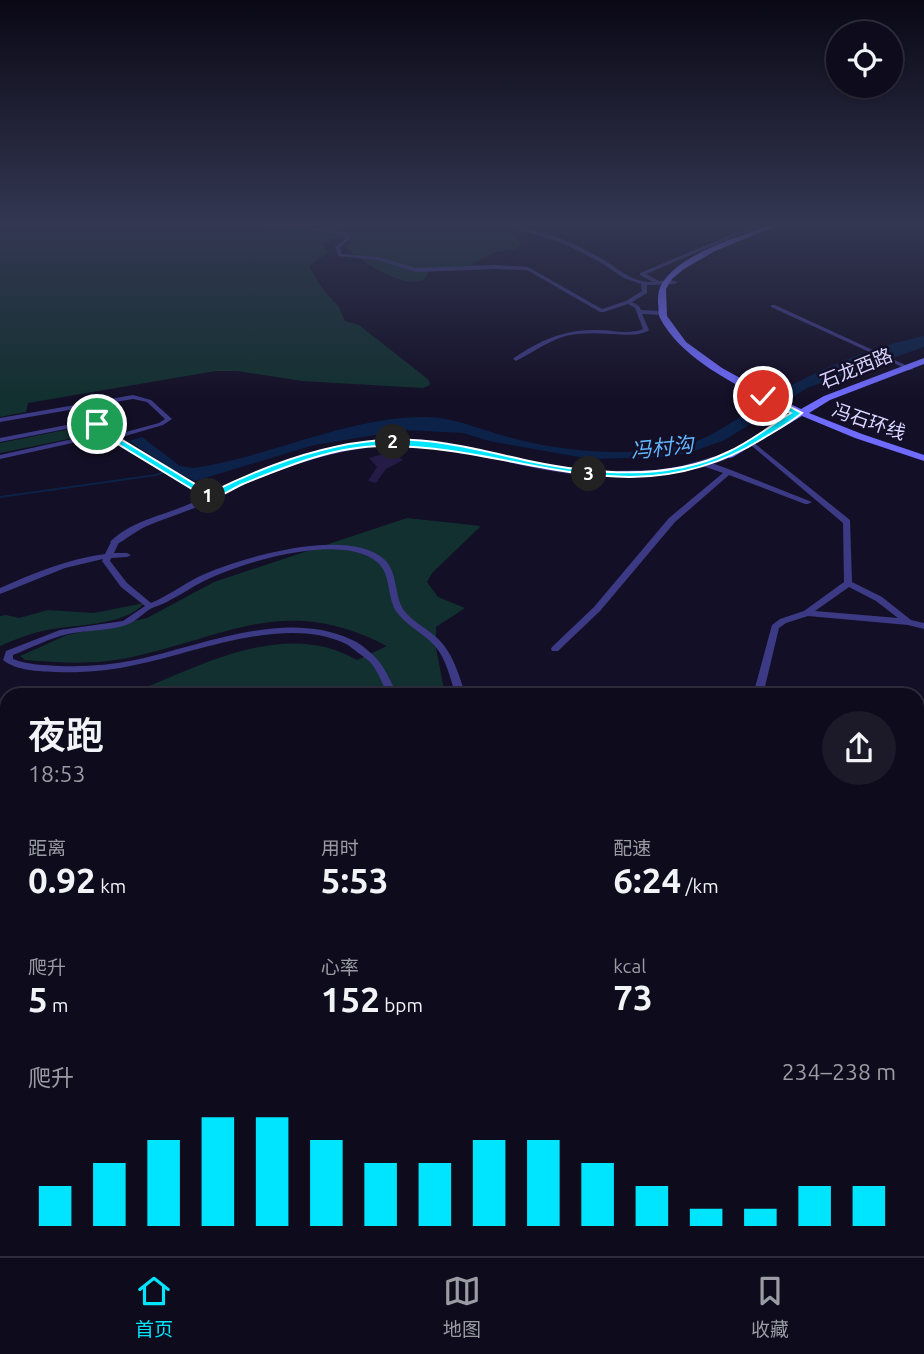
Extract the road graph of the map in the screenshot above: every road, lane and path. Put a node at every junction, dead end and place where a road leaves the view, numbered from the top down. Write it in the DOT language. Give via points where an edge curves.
graph roads {
  1 [pos="554,284"];
  2 [pos="644,284"];
  3 [pos="669,284"];
  4 [pos="671,284"];
  5 [pos="645,292"];
  6 [pos="661,295"];
  7 [pos="628,302"];
  8 [pos="773,306"];
  9 [pos="640,312"];
  10 [pos="662,313"];
  11 [pos="516,359"];
  12 [pos="924,364"];
  13 [pos="909,368"];
  14 [pos="766,394"];
  15 [pos="803,413"];
  16 [pos="31,414"];
  17 [pos="0,420"];
  18 [pos="38,432"];
  19 [pos="100,434"];
  20 [pos="110,438"];
  21 [pos="0,440"];
  22 [pos="754,445"];
  23 [pos="730,455"];
  24 [pos="924,455"];
  25 [pos="0,457"];
  26 [pos="706,464"];
  27 [pos="728,472"];
  28 [pos="210,497"];
  29 [pos="807,502"];
  30 [pos="115,542"];
  31 [pos="127,555"];
  32 [pos="107,556"];
  33 [pos="848,583"];
  34 [pos="0,591"];
  35 [pos="150,606"];
  36 [pos="807,613"];
  37 [pos="908,622"];
  38 [pos="924,626"];
  39 [pos="555,649"];
  40 [pos="390,688"];
  41 [pos="458,688"];
  42 [pos="760,688"];
  1 -- 7 [label="street" via="602,311"];
  2 -- 5 [label="street"];
  3 -- 6 [label="main road"];
  4 -- 14 [label="main road, 冯石环线" via="667,306 684,337"];
  5 -- 6 [label="street"];
  5 -- 7 [label="street"];
  6 -- 10 [label="main road"];
  7 -- 9 [label="street"];
  8 -- 13 [label="street"];
  9 -- 10 [label="street"];
  9 -- 11 [label="street" via="646,330 636,335 564,333 545,339"];
  10 -- 14 [label="main road, 冯石环线" via="691,350"];
  12 -- 13 [label="main road, 石龙西路"];
  13 -- 15 [label="main road, 石龙西路"];
  14 -- 15 [label="main road, 冯石环线"];
  15 -- 22 [label="main road, 石龙西路"];
  15 -- 23 [label="main road, 石龙西路"];
  15 -- 24 [label="main road, 冯石环线" via="868,441"];
  16 -- 17 [label="street"];
  16 -- 18 [label="street"];
  16 -- 20 [label="street" via="133,397 149,401 169,419"];
  18 -- 19 [label="street" via="92,422 103,431"];
  18 -- 21 [label="street"];
  19 -- 20 [label="street"];
  19 -- 25 [label="street"];
  20 -- 28 [label="street"];
  22 -- 23 [label="main road, 石龙西路"];
  22 -- 33 [label="street" via="846,522"];
  23 -- 26 [label="street, 石龙西路"];
  26 -- 27 [label="street"];
  26 -- 28 [label="street, 石龙西路" via="645,474 593,474 453,446 383,443 307,458"];
  27 -- 29 [label="street"];
  27 -- 39 [label="street" via="672,520 597,610"];
  28 -- 30 [label="street, 石龙西路" via="125,532"];
  30 -- 32 [label="street"];
  31 -- 32 [label="street"];
  32 -- 34 [label="street" via="52,568"];
  32 -- 35 [label="street" via="124,585"];
  33 -- 36 [label="street"];
  33 -- 37 [label="street"];
  35 -- 40 [label="street" via="125,623 64,632 9,653 8,660 19,666 87,669 143,661 254,632 306,631 338,638 366,653 382,669"];
  35 -- 41 [label="street" via="202,578 264,556 297,549 358,550 380,559 388,570 399,609 441,646"];
  36 -- 37 [label="street"];
  36 -- 42 [label="street" via="775,627"];
  37 -- 38 [label="street"];
}
